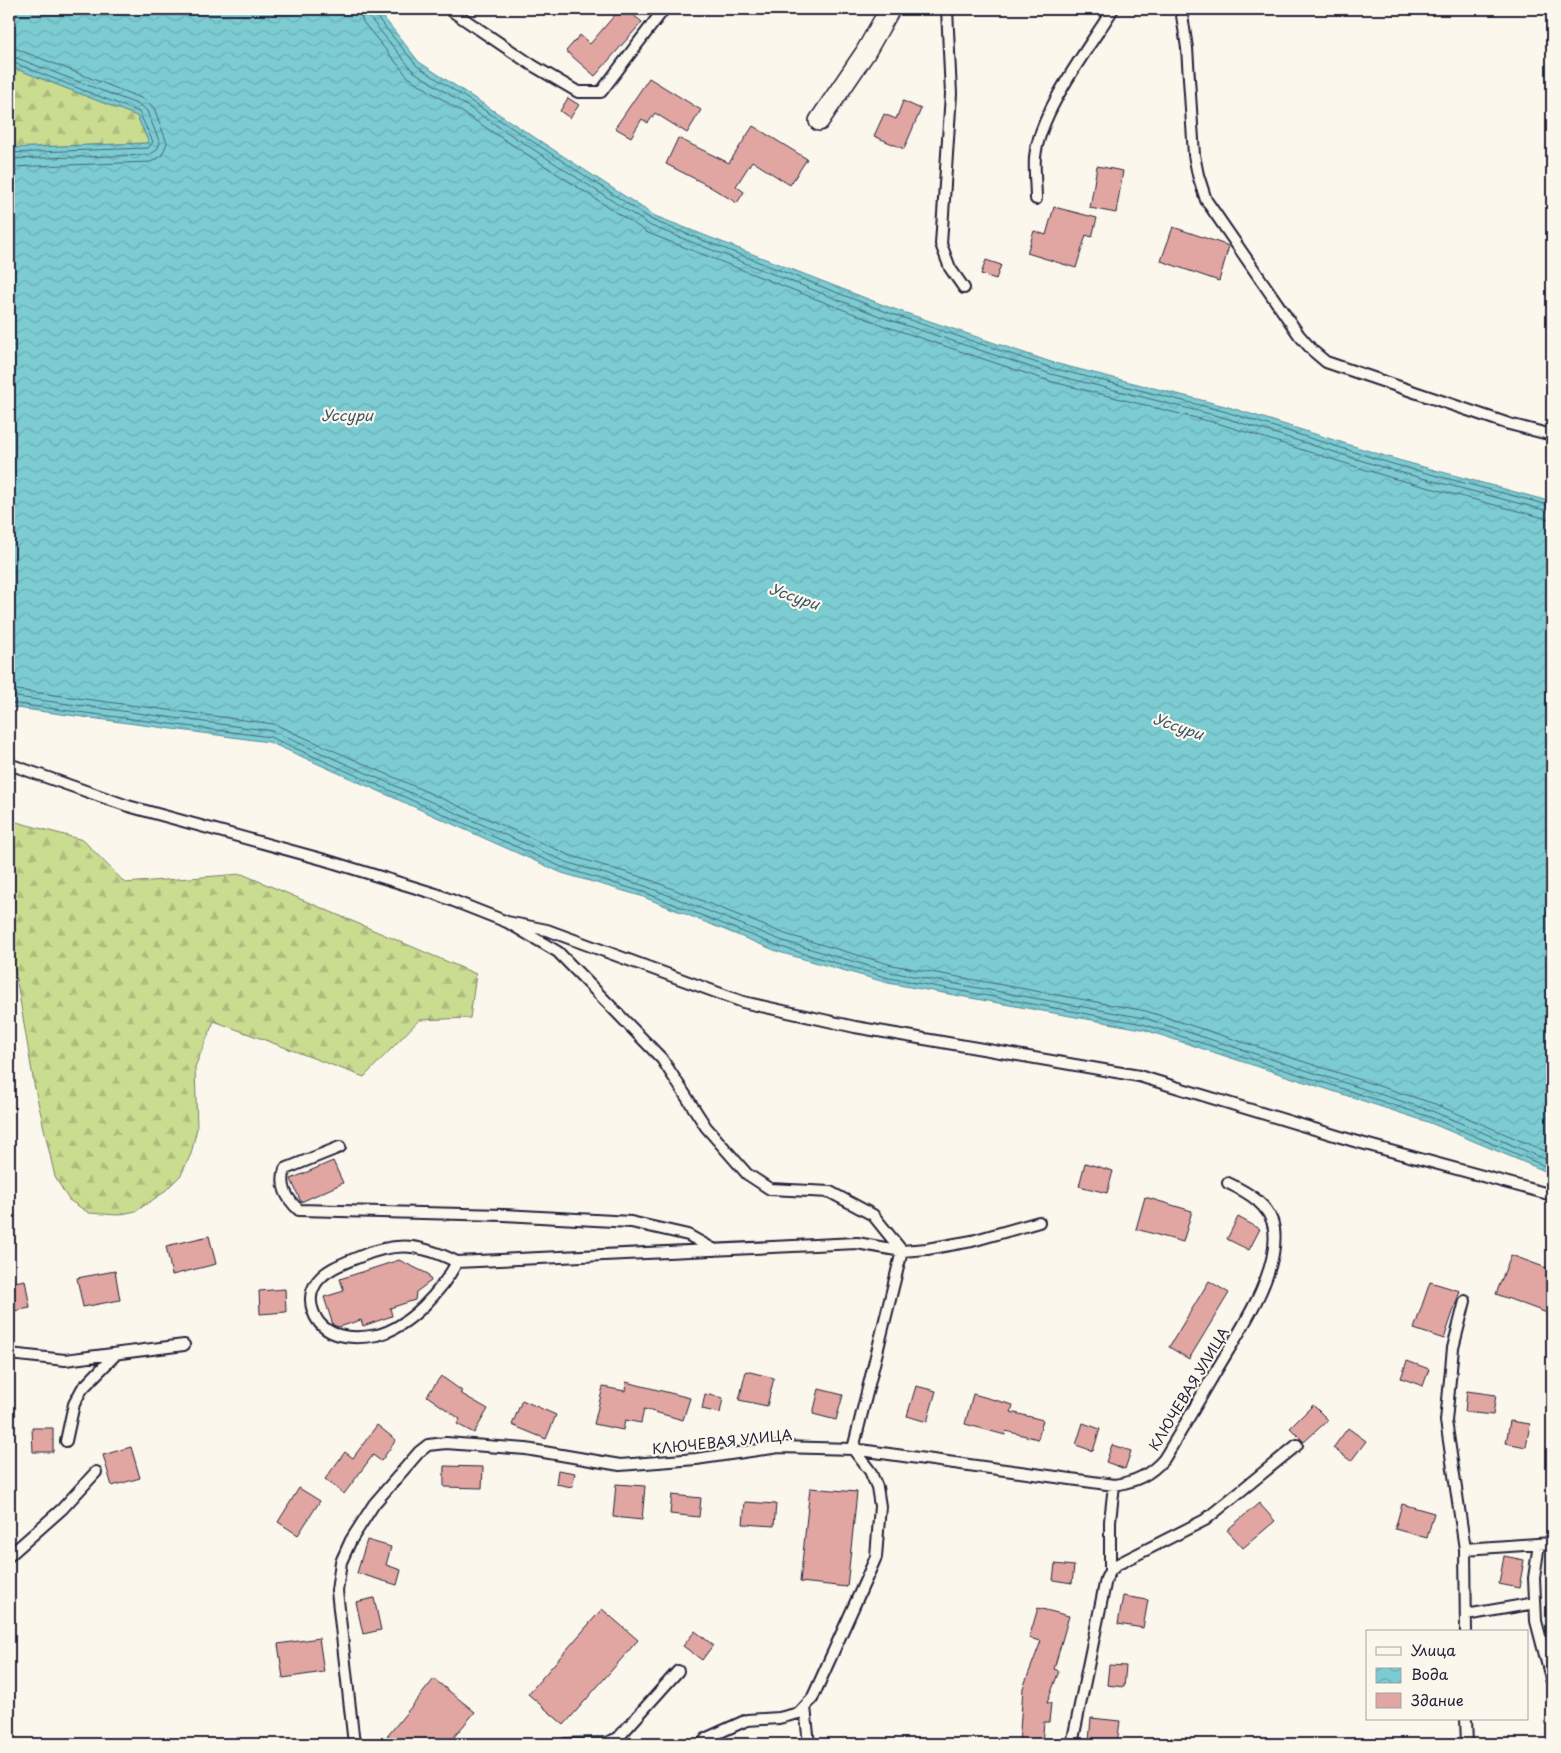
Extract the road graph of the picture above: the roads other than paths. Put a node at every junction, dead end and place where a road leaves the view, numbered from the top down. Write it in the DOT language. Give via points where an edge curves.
graph roads {
  1 [pos="449,9"];
  2 [pos="664,9"];
  3 [pos="890,9"];
  4 [pos="947,9"];
  5 [pos="1113,9"];
  6 [pos="1181,9"];
  7 [pos="819,121"];
  8 [pos="1036,199"];
  9 [pos="964,288"];
  10 [pos="1552,435"];
  11 [pos="9,764"];
  12 [pos="507,922"];
  13 [pos="340,1147"];
  14 [pos="1228,1183"];
  15 [pos="1552,1195"];
  16 [pos="1039,1222"];
  17 [pos="716,1250"];
  18 [pos="902,1251"];
  19 [pos="458,1262"];
  20 [pos="1465,1301"];
  21 [pos="184,1345"];
  22 [pos="9,1354"];
  23 [pos="116,1354"];
  24 [pos="66,1441"];
  25 [pos="1297,1445"];
  26 [pos="853,1449"];
  27 [pos="96,1472"];
  28 [pos="1114,1484"];
  29 [pos="1552,1543"];
  30 [pos="1539,1544"];
  31 [pos="1465,1549"];
  32 [pos="9,1556"];
  33 [pos="1110,1571"];
  34 [pos="1535,1603"];
  35 [pos="1466,1615"];
  36 [pos="1466,1630"];
  37 [pos="678,1671"];
  38 [pos="1552,1682"];
  39 [pos="805,1707"];
  40 [pos="1466,1720"];
  41 [pos="354,1744"];
  42 [pos="565,1744"];
  43 [pos="702,1744"];
  44 [pos="809,1744"];
  45 [pos="1072,1744"];
  46 [pos="1467,1744"];
  1 -- 2 [label="lane" via="578,92 601,92"];
  3 -- 7 [label="street"];
  4 -- 9 [label="lane" via="952,94 941,244 950,268"];
  5 -- 8 [label="lane" via="1044,124 1035,156"];
  6 -- 10 [label="lane" via="1187,48 1194,155 1206,200 1270,296 1313,352 1326,362 1509,424"];
  11 -- 12 [label="lane" via="128,806 436,894"];
  12 -- 15 [label="lane" via="547,930 743,1002 855,1027 1139,1076 1354,1142"];
  12 -- 18 [label="lane" via="558,952 662,1059 706,1127 747,1174 770,1189 830,1192 873,1215"];
  13 -- 17 [label="lane" via="285,1169 282,1181 288,1201 299,1210 504,1214 631,1222 688,1235"];
  14 -- 28 [label="lane, КЛЮЧЕВАЯ УЛИЦА" via="1257,1199 1270,1215 1274,1228 1274,1252 1257,1302 1164,1460 1148,1474"];
  16 -- 18 [label="lane" via="972,1241"];
  17 -- 18 [label="lane" via="857,1243"];
  17 -- 19 [label="lane"];
  18 -- 26 [label="lane"];
  19 -- 19 [label="lane" via="425,1248 380,1248 330,1270 315,1285 310,1303 316,1321 330,1333 347,1336 378,1334 400,1324 431,1300"];
  20 -- 31 [label="lane" via="1453,1348 1446,1421"];
  21 -- 23 [label="lane"];
  22 -- 23 [label="lane" via="65,1360"];
  23 -- 24 [label="lane" via="82,1389 74,1404"];
  25 -- 33 [label="lane" via="1205,1520"];
  26 -- 28 [label="lane, КЛЮЧЕВАЯ УЛИЦА"];
  26 -- 39 [label="lane" via="870,1471 877,1487 880,1506 876,1557 812,1699"];
  26 -- 41 [label="lane, КЛЮЧЕВАЯ УЛИЦА" via="779,1447 696,1459 620,1465 526,1449 446,1443 428,1446 374,1504 341,1562 337,1592"];
  27 -- 32 [label="lane" via="62,1509"];
  28 -- 33 [label="lane"];
  29 -- 30 [label="lane"];
  30 -- 31 [label="lane"];
  30 -- 34 [label="lane" via="1534,1578"];
  31 -- 35 [label="lane"];
  33 -- 45 [label="lane" via="1101,1597"];
  34 -- 35 [label="lane"];
  34 -- 38 [label="lane" via="1536,1621"];
  35 -- 36 [label="lane"];
  37 -- 42 [label="lane" via="618,1738 606,1743"];
  39 -- 43 [label="lane" via="799,1713 779,1718 746,1720 707,1738"];
  39 -- 44 [label="lane"];
  40 -- 46 [label="lane"];
}
